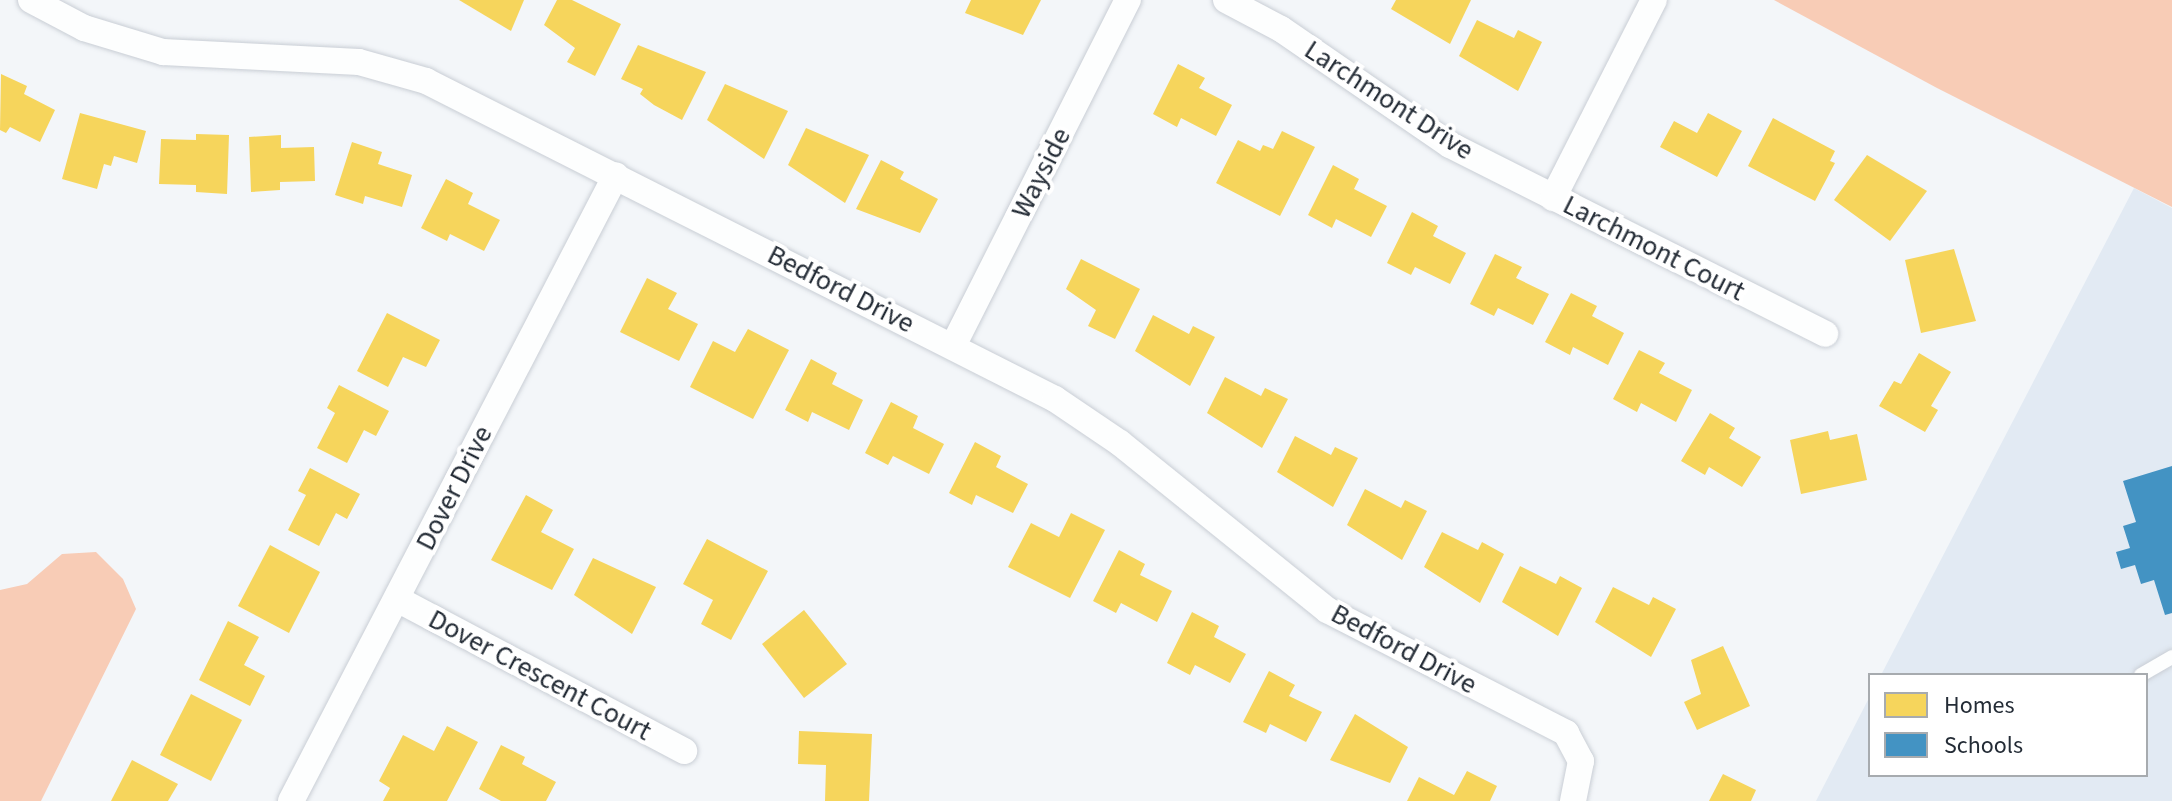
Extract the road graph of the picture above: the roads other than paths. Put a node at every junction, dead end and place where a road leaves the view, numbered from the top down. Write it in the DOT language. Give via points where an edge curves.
graph roads {
  1 [pos="31,0"];
  2 [pos="1128,0"];
  3 [pos="1226,0"];
  4 [pos="1654,0"];
  5 [pos="616,175"];
  6 [pos="1553,198"];
  7 [pos="1825,334"];
  8 [pos="953,346"];
  9 [pos="397,599"];
  10 [pos="2172,657"];
  11 [pos="2144,673"];
  12 [pos="684,751"];
  13 [pos="291,801"];
  14 [pos="1573,801"];
  1 -- 5 [label="street, Bedford Drive" via="97,33 163,52 386,68 478,104"];
  2 -- 8 [label="street, Wayside"];
  3 -- 6 [label="street, Larchmont Drive" via="1281,29 1450,145"];
  4 -- 6 [label="street, Larchmont Court"];
  5 -- 8 [label="street, Bedford Drive"];
  5 -- 9 [label="street, Dover Drive"];
  6 -- 7 [label="street, Larchmont Court"];
  8 -- 14 [label="street, Bedford Drive" via="1089,420 1327,610 1552,724 1575,748 1582,775"];
  9 -- 12 [label="street, Dover Crescent Court"];
  9 -- 13 [label="street, Dover Drive"];
  10 -- 11 [label="lane"];
}
